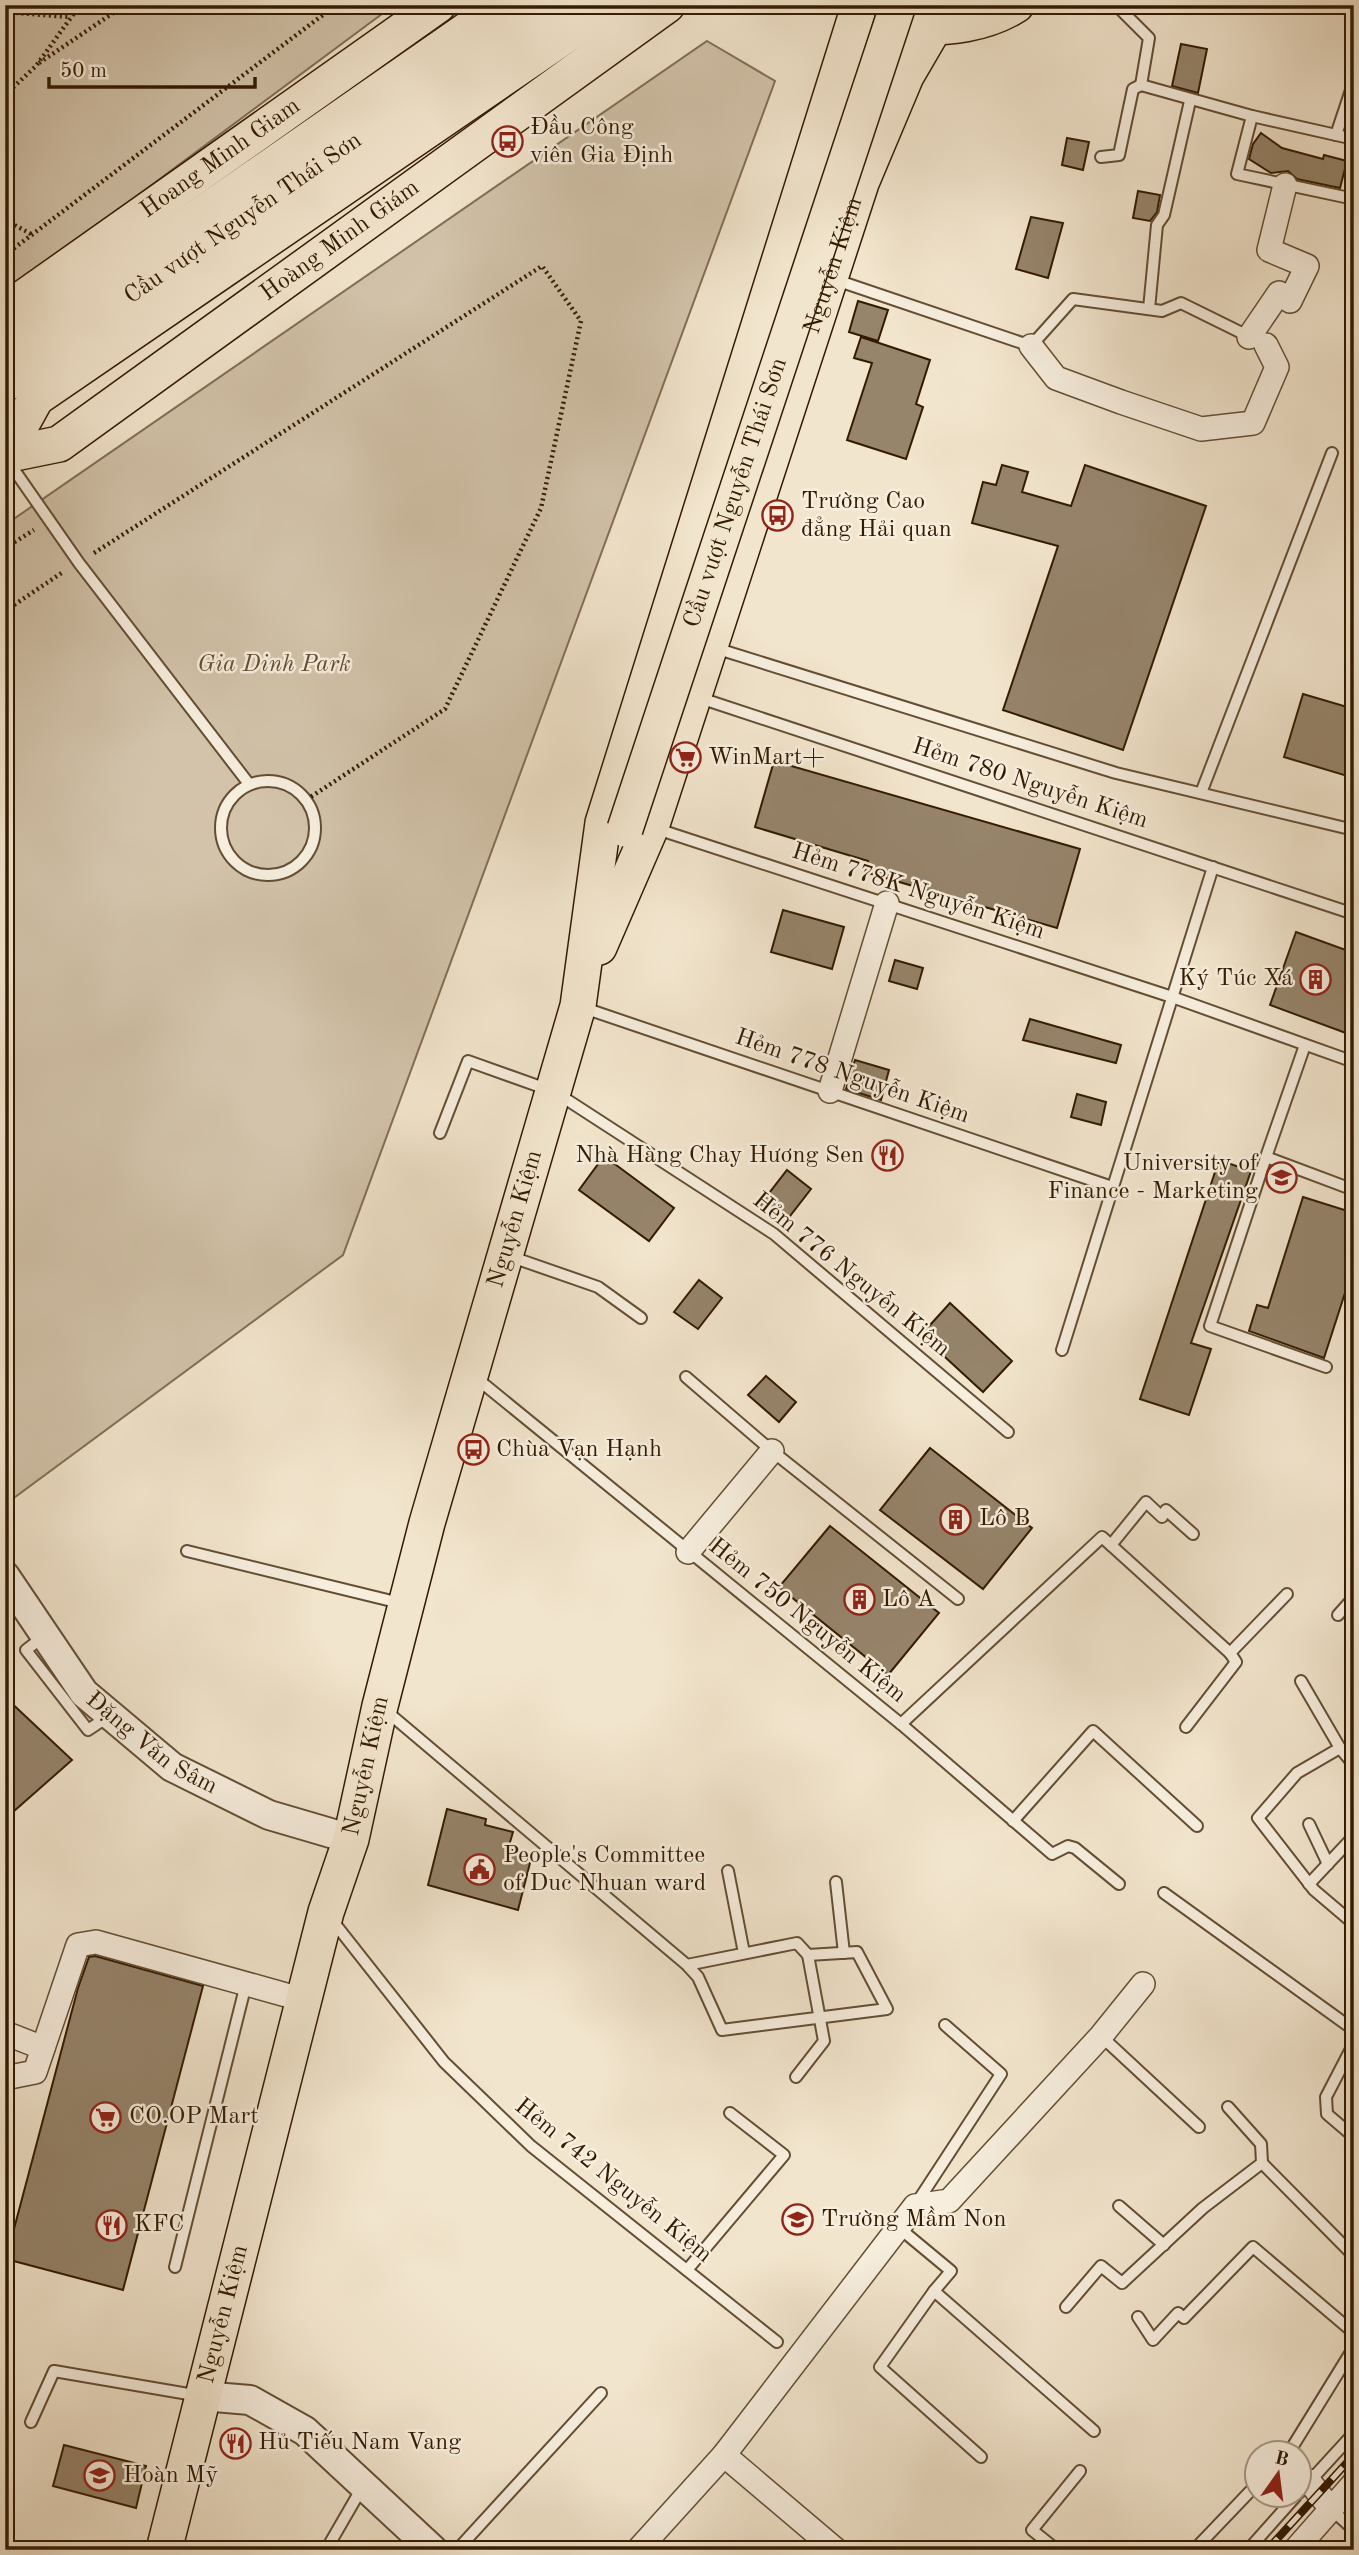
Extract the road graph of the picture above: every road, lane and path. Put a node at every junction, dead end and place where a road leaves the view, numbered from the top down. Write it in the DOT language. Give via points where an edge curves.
graph roads {
  1 [pos="80,5"];
  2 [pos="125,5"];
  3 [pos="336,5"];
  4 [pos="438,5"];
  5 [pos="503,5"];
  6 [pos="552,5"];
  7 [pos="610,5"];
  8 [pos="667,5"];
  9 [pos="898,5"];
  10 [pos="1016,5"];
  11 [pos="1116,5"];
  12 [pos="849,9"];
  13 [pos="5,12"];
  14 [pos="71,17"];
  15 [pos="934,28"];
  16 [pos="36,66"];
  17 [pos="1354,81"];
  18 [pos="1141,85"];
  19 [pos="5,95"];
  20 [pos="1189,101"];
  21 [pos="1252,116"];
  22 [pos="1336,135"];
  23 [pos="1354,139"];
  24 [pos="1101,157"];
  25 [pos="1285,185"];
  26 [pos="1354,199"];
  27 [pos="5,220"];
  28 [pos="33,235"];
  29 [pos="5,255"];
  30 [pos="830,279"];
  31 [pos="1149,310"];
  32 [pos="5,311"];
  33 [pos="1258,341"];
  34 [pos="1031,346"];
  35 [pos="5,351"];
  36 [pos="5,384"];
  37 [pos="1332,453"];
  38 [pos="5,455"];
  39 [pos="40,541"];
  40 [pos="5,548"];
  41 [pos="54,563"];
  42 [pos="79,563"];
  43 [pos="60,574"];
  44 [pos="5,611"];
  45 [pos="709,646"];
  46 [pos="694,696"];
  47 [pos="249,784"];
  48 [pos="1201,793"];
  49 [pos="306,800"];
  50 [pos="638,828"];
  51 [pos="1354,830"];
  52 [pos="1213,867"];
  53 [pos="887,903"];
  54 [pos="1354,914"];
  55 [pos="581,995"];
  56 [pos="1172,997"];
  57 [pos="1305,1045"];
  58 [pos="1354,1062"];
  59 [pos="830,1091"];
  60 [pos="555,1092"];
  61 [pos="440,1133"];
  62 [pos="1266,1157"];
  63 [pos="1112,1187"];
  64 [pos="1354,1191"];
  65 [pos="506,1255"];
  66 [pos="641,1318"];
  67 [pos="1062,1350"];
  68 [pos="1326,1367"];
  69 [pos="470,1373"];
  70 [pos="686,1377"];
  71 [pos="1008,1432"];
  72 [pos="772,1451"];
  73 [pos="1193,1534"];
  74 [pos="1111,1545"];
  75 [pos="187,1551"];
  76 [pos="688,1552"];
  77 [pos="5,1576"];
  78 [pos="1287,1594"];
  79 [pos="1354,1597"];
  80 [pos="958,1599"];
  81 [pos="406,1605"];
  82 [pos="1338,1615"];
  83 [pos="1230,1653"];
  84 [pos="1301,1681"];
  85 [pos="380,1706"];
  86 [pos="901,1724"];
  87 [pos="1186,1727"];
  88 [pos="1340,1748"];
  89 [pos="1354,1765"];
  90 [pos="1013,1821"];
  91 [pos="1310,1824"];
  92 [pos="1197,1826"];
  93 [pos="1354,1836"];
  94 [pos="351,1839"];
  95 [pos="1328,1864"];
  96 [pos="728,1871"];
  97 [pos="836,1882"];
  98 [pos="1119,1884"];
  99 [pos="1309,1884"];
  100 [pos="1164,1893"];
  101 [pos="326,1912"];
  102 [pos="1354,1924"];
  103 [pos="744,1953"];
  104 [pos="844,1953"];
  105 [pos="808,1955"];
  106 [pos="687,1965"];
  107 [pos="246,1984"];
  108 [pos="1143,1984"];
  109 [pos="304,2000"];
  110 [pos="820,2018"];
  111 [pos="945,2025"];
  112 [pos="1354,2030"];
  113 [pos="5,2033"];
  114 [pos="1101,2036"];
  115 [pos="1354,2043"];
  116 [pos="43,2048"];
  117 [pos="796,2077"];
  118 [pos="5,2078"];
  119 [pos="1228,2107"];
  120 [pos="730,2113"];
  121 [pos="1199,2127"];
  122 [pos="1354,2137"];
  123 [pos="1262,2163"];
  124 [pos="915,2206"];
  125 [pos="1119,2206"];
  126 [pos="898,2227"];
  127 [pos="1164,2245"];
  128 [pos="1354,2256"];
  129 [pos="175,2267"];
  130 [pos="687,2270"];
  131 [pos="934,2291"];
  132 [pos="1066,2307"];
  133 [pos="1138,2317"];
  134 [pos="1354,2333"];
  135 [pos="777,2342"];
  136 [pos="1354,2347"];
  137 [pos="601,2393"];
  138 [pos="202,2396"];
  139 [pos="31,2422"];
  140 [pos="1094,2431"];
  141 [pos="1354,2433"];
  142 [pos="1295,2440"];
  143 [pos="724,2455"];
  144 [pos="981,2456"];
  145 [pos="1080,2471"];
  146 [pos="1314,2471"];
  147 [pos="1354,2483"];
  148 [pos="365,2484"];
  149 [pos="1314,2495"];
  150 [pos="1244,2498"];
  151 [pos="1331,2509"];
  152 [pos="1280,2510"];
  153 [pos="1354,2530"];
  154 [pos="164,2550"];
  155 [pos="326,2550"];
  156 [pos="433,2550"];
  157 [pos="457,2550"];
  158 [pos="638,2550"];
  159 [pos="836,2550"];
  160 [pos="1057,2550"];
  161 [pos="1194,2550"];
  162 [pos="1248,2550"];
  163 [pos="1295,2550"];
  1 -- 14 [label="path"];
  2 -- 16 [label="path"];
  3 -- 28 [label="path"];
  4 -- 32 [label="main road, Hoang Minh Giam"];
  5 -- 35 [label="main road, Cầu vượt Nguyễn Thái Sơn"];
  6 -- 36 [label="main road, Cầu vượt Nguyễn Thái Sơn"];
  7 -- 38 [label="main road, Hoàng Minh Giám" via="36,398"];
  8 -- 38 [label="main road, Hoàng Minh Giám" via="59,444"];
  9 -- 50 [label="main road, Cầu vượt Nguyễn Thái Sơn, bridge"];
  10 -- 15 [label="main road" via="974,23"];
  11 -- 18 [label="lane" via="1149,38"];
  12 -- 15 [label="main road" via="895,25"];
  12 -- 55 [label="main road, Nguyễn Kiệm" via="603,823"];
  13 -- 14 [label="path"];
  14 -- 16 [label="path"];
  15 -- 30 [label="main road, Nguyễn Kiệm" via="884,123"];
  16 -- 19 [label="path"];
  17 -- 22 [label="lane"];
  18 -- 20 [label="lane"];
  18 -- 24 [label="lane" via="1133,89 1119,155"];
  20 -- 21 [label="lane"];
  20 -- 31 [label="lane" via="1164,215 1157,225"];
  21 -- 22 [label="lane"];
  21 -- 25 [label="lane" via="1237,174"];
  22 -- 23 [label="lane"];
  25 -- 26 [label="lane"];
  25 -- 33 [label="street" via="1269,250 1307,266 1290,301 1279,293"];
  27 -- 28 [label="path"];
  28 -- 29 [label="path"];
  30 -- 34 [label="lane"];
  30 -- 45 [label="main road, Nguyễn Kiệm"];
  31 -- 33 [label="lane" via="1162,311 1181,303"];
  31 -- 34 [label="lane" via="1073,299"];
  33 -- 34 [label="street" via="1277,368 1253,424 1201,429 1056,378"];
  37 -- 48 [label="lane"];
  38 -- 42 [label="lane"];
  39 -- 40 [label="path" via="34,530"];
  41 -- 43 [label="path"];
  42 -- 43 [label="path"];
  42 -- 47 [label="lane"];
  42 -- 49 [label="path" via="542,266 581,321 541,508 445,709"];
  43 -- 44 [label="path"];
  45 -- 46 [label="main road, Nguyễn Kiệm"];
  45 -- 48 [label="lane" via="1116,773"];
  46 -- 50 [label="main road, Nguyễn Kiệm"];
  46 -- 52 [label="lane, Hẻm 780 Nguyễn Kiệm"];
  47 -- 49 [label="lane" via="272,780"];
  47 -- 49 [label="lane" via="229,801 220,830 231,858 256,874 286,872 310,850 315,825"];
  48 -- 51 [label="lane"];
  50 -- 53 [label="lane, Hẻm 778K Nguyễn Kiệm"];
  50 -- 55 [label="main road, Cầu vượt Nguyễn Thái Sơn"];
  52 -- 54 [label="lane, Hẻm 780 Nguyễn Kiệm"];
  52 -- 56 [label="lane"];
  53 -- 56 [label="lane, Hẻm 778K Nguyễn Kiệm"];
  53 -- 59 [label="street"];
  55 -- 59 [label="lane, Hẻm 778 Nguyễn Kiệm"];
  55 -- 60 [label="main road, Nguyễn Kiệm"];
  56 -- 57 [label="lane, Hẻm 778K Nguyễn Kiệm"];
  56 -- 63 [label="lane"];
  57 -- 58 [label="lane, Hẻm 778K Nguyễn Kiệm"];
  57 -- 62 [label="lane"];
  59 -- 63 [label="lane, Hẻm 778 Nguyễn Kiệm"];
  60 -- 61 [label="lane, Hẻm 776 Nguyễn Kiệm" via="468,1061"];
  60 -- 65 [label="main road, Nguyễn Kiệm"];
  60 -- 71 [label="lane, Hẻm 776 Nguyễn Kiệm" via="774,1234"];
  62 -- 64 [label="lane"];
  62 -- 68 [label="lane" via="1210,1326"];
  63 -- 67 [label="lane"];
  65 -- 66 [label="lane" via="598,1287"];
  65 -- 69 [label="main road, Nguyễn Kiệm"];
  69 -- 76 [label="lane, Hẻm 750 Nguyễn Kiệm"];
  69 -- 81 [label="main road, Nguyễn Kiệm"];
  70 -- 72 [label="lane"];
  72 -- 76 [label="street"];
  72 -- 80 [label="lane"];
  73 -- 74 [label="lane" via="1166,1510 1162,1517 1146,1502"];
  74 -- 83 [label="lane"];
  74 -- 86 [label="lane" via="1102,1537"];
  75 -- 81 [label="lane"];
  76 -- 86 [label="lane, Hẻm 750 Nguyễn Kiệm"];
  77 -- 94 [label="street, Đặng Văn Sâm" via="84,1693 172,1767 269,1815"];
  78 -- 83 [label="lane"];
  79 -- 82 [label="lane"];
  81 -- 85 [label="main road, Nguyễn Kiệm"];
  83 -- 87 [label="lane" via="1236,1662"];
  84 -- 88 [label="lane"];
  85 -- 94 [label="main road, Nguyễn Kiệm"];
  85 -- 106 [label="lane"];
  86 -- 90 [label="lane, Hẻm 750 Nguyễn Kiệm"];
  88 -- 89 [label="lane"];
  88 -- 99 [label="lane" via="1297,1773 1258,1818"];
  90 -- 92 [label="lane" via="1093,1731"];
  90 -- 98 [label="lane, Hẻm 750 Nguyễn Kiệm" via="1052,1854 1075,1847"];
  91 -- 95 [label="lane"];
  93 -- 95 [label="lane"];
  94 -- 101 [label="main road, Nguyễn Kiệm"];
  95 -- 99 [label="lane"];
  96 -- 103 [label="lane"];
  97 -- 104 [label="lane"];
  99 -- 102 [label="lane"];
  100 -- 112 [label="lane"];
  101 -- 109 [label="main road, Nguyễn Kiệm"];
  101 -- 130 [label="lane, Hẻm 742 Nguyễn Kiệm" via="444,2062 531,2147"];
  103 -- 105 [label="lane" via="797,1943"];
  103 -- 106 [label="lane"];
  104 -- 105 [label="lane"];
  104 -- 110 [label="lane" via="856,1952 887,2009"];
  105 -- 110 [label="lane"];
  106 -- 110 [label="lane" via="698,1977 722,2030"];
  107 -- 109 [label="street"];
  107 -- 116 [label="street" via="96,1942 78,1945"];
  107 -- 129 [label="lane"];
  108 -- 114 [label="street"];
  109 -- 138 [label="main road, Nguyễn Kiệm"];
  110 -- 117 [label="lane" via="824,2041"];
  111 -- 124 [label="lane" via="1001,2074"];
  113 -- 116 [label="street"];
  114 -- 121 [label="lane"];
  114 -- 124 [label="street" via="949,2201"];
  115 -- 122 [label="lane" via="1326,2097 1327,2114"];
  116 -- 118 [label="street" via="35,2072"];
  119 -- 123 [label="lane" via="1261,2144"];
  120 -- 130 [label="lane" via="784,2155"];
  123 -- 127 [label="lane"];
  123 -- 128 [label="lane"];
  124 -- 126 [label="street"];
  125 -- 127 [label="lane"];
  126 -- 131 [label="lane" via="951,2271"];
  126 -- 143 [label="street"];
  127 -- 132 [label="lane" via="1122,2283 1101,2266"];
  130 -- 135 [label="lane, Hẻm 742 Nguyễn Kiệm"];
  131 -- 140 [label="lane"];
  131 -- 144 [label="lane" via="880,2367"];
  133 -- 134 [label="lane" via="1153,2340 1178,2313 1184,2318 1253,2246"];
  136 -- 142 [label="lane"];
  137 -- 157 [label="lane"];
  138 -- 139 [label="lane" via="54,2371"];
  138 -- 148 [label="street" via="250,2400 305,2431"];
  138 -- 154 [label="main road, Nguyễn Kiệm"];
  141 -- 146 [label="lane"];
  143 -- 158 [label="street"];
  143 -- 159 [label="street"];
  145 -- 160 [label="lane" via="1032,2530"];
  147 -- 151 [label="street"];
  148 -- 155 [label="lane"];
  148 -- 156 [label="street"];
  149 -- 151 [label="street"];
  150 -- 161 [label="lane"];
  151 -- 153 [label="lane"];
  151 -- 163 [label="street"];
  152 -- 162 [label="lane"];
}
